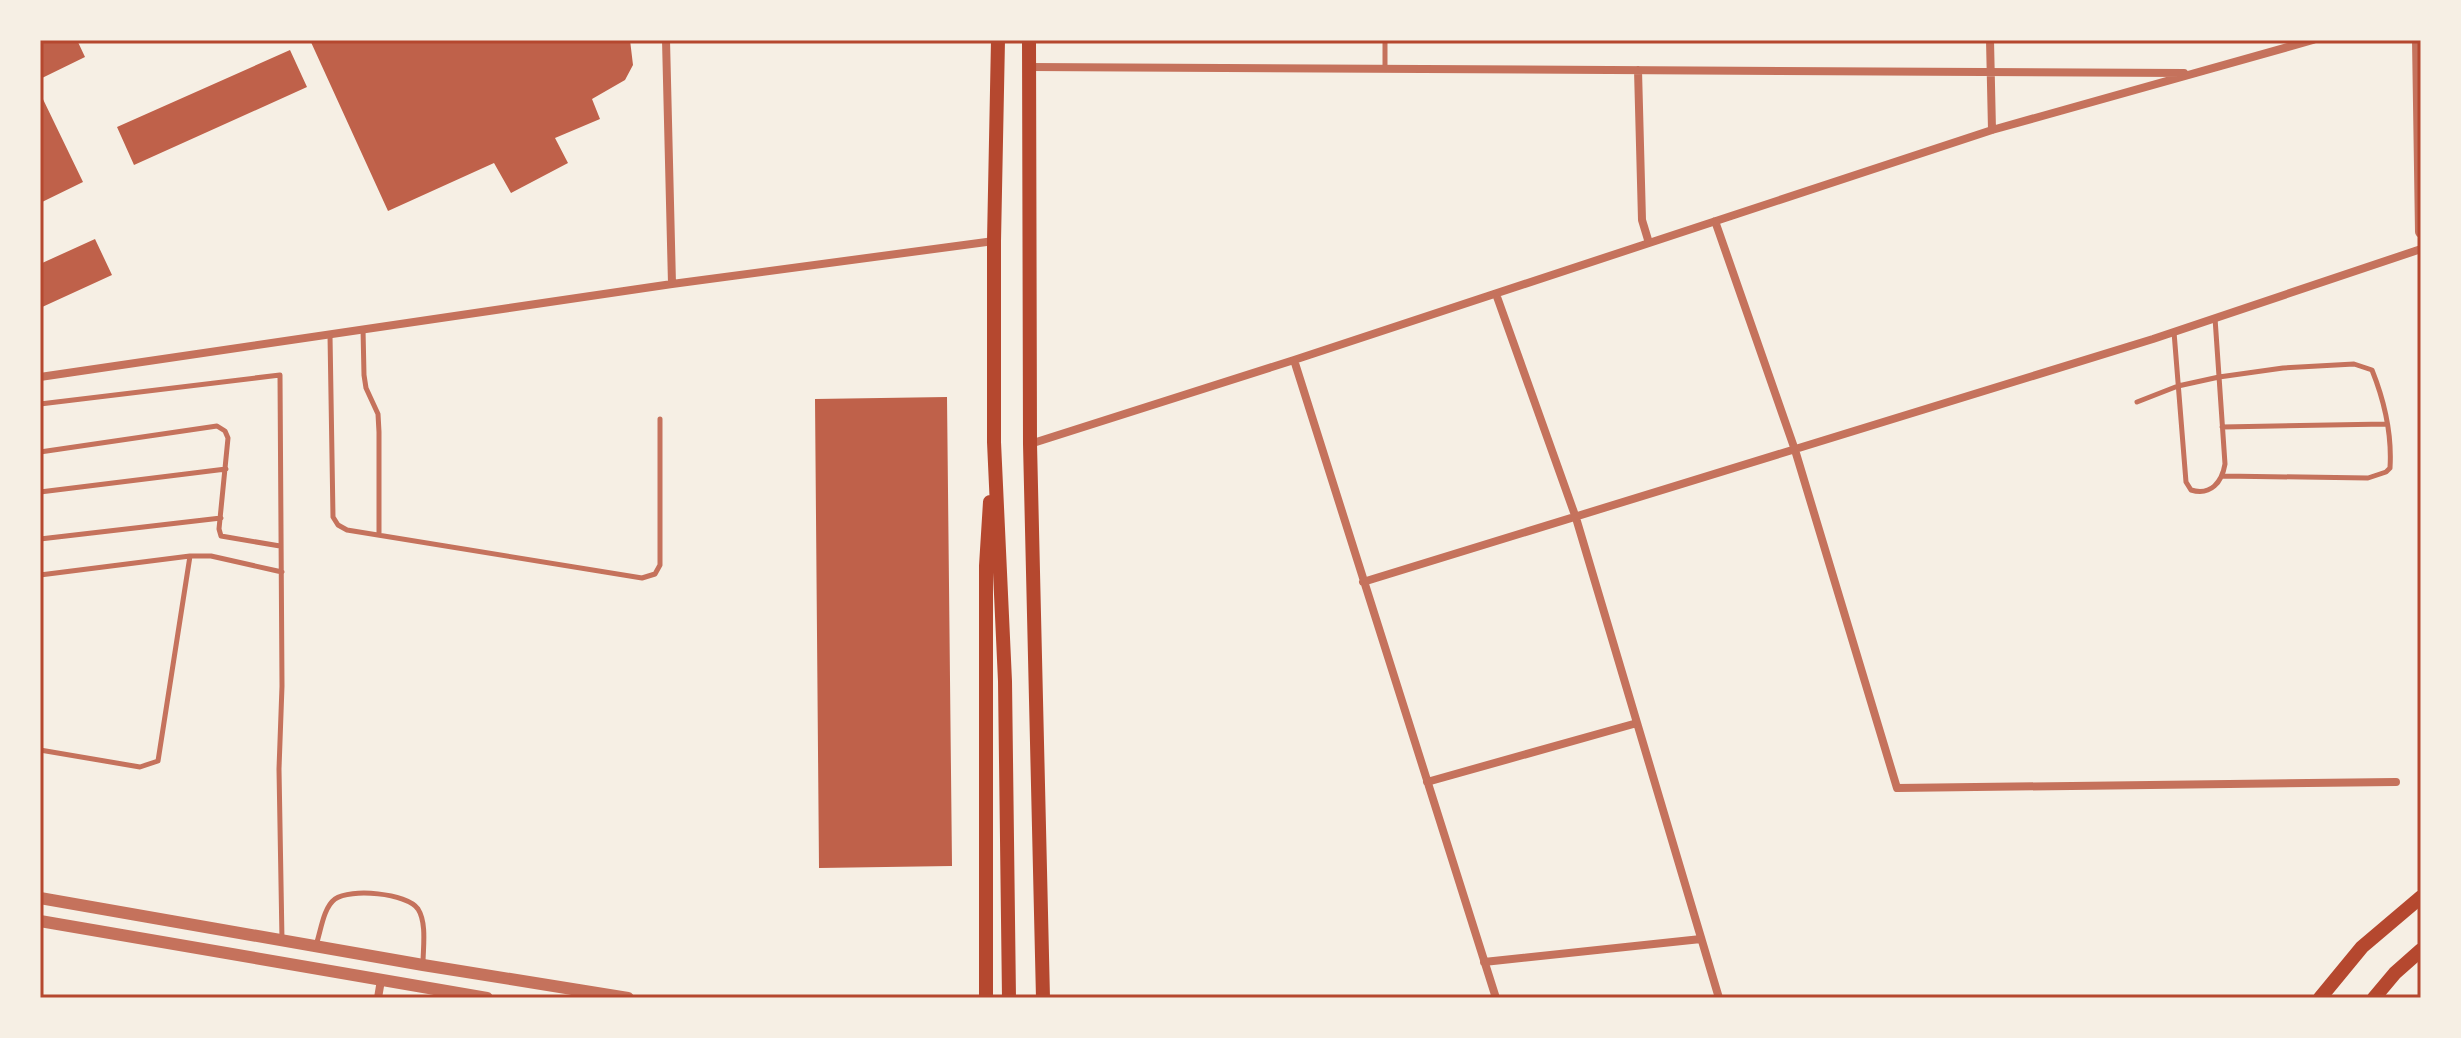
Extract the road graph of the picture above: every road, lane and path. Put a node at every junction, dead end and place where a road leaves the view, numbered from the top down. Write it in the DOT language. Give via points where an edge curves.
graph roads {
  1 [pos="666,40"];
  2 [pos="998,40"];
  3 [pos="1029,40"];
  4 [pos="1385,40"];
  5 [pos="1990,40"];
  6 [pos="2313,40"];
  7 [pos="2418,40"];
  8 [pos="1029,67"];
  9 [pos="1385,69"];
  10 [pos="1638,70"];
  11 [pos="1990,71"];
  12 [pos="2196,73"];
  13 [pos="2420,109"];
  14 [pos="1992,130"];
  15 [pos="1715,221"];
  16 [pos="2421,232"];
  17 [pos="994,241"];
  18 [pos="1649,243"];
  19 [pos="2421,249"];
  20 [pos="672,284"];
  21 [pos="1496,294"];
  22 [pos="2215,318"];
  23 [pos="363,329"];
  24 [pos="2174,332"];
  25 [pos="330,335"];
  26 [pos="1294,360"];
  27 [pos="40,377"];
  28 [pos="2219,377"];
  29 [pos="2178,386"];
  30 [pos="2137,402"];
  31 [pos="40,404"];
  32 [pos="660,419"];
  33 [pos="2386,424"];
  34 [pos="2222,427"];
  35 [pos="994,442"];
  36 [pos="1030,444"];
  37 [pos="1795,450"];
  38 [pos="40,452"];
  39 [pos="226,469"];
  40 [pos="2223,476"];
  41 [pos="40,492"];
  42 [pos="221,518"];
  43 [pos="1576,518"];
  44 [pos="379,535"];
  45 [pos="40,539"];
  46 [pos="280,546"];
  47 [pos="190,556"];
  48 [pos="282,572"];
  49 [pos="40,575"];
  50 [pos="1363,582"];
  51 [pos="1637,723"];
  52 [pos="40,750"];
  53 [pos="1427,782"];
  54 [pos="2396,782"];
  55 [pos="2421,897"];
  56 [pos="40,898"];
  57 [pos="40,921"];
  58 [pos="1701,939"];
  59 [pos="282,941"];
  60 [pos="316,947"];
  61 [pos="2421,950"];
  62 [pos="1484,962"];
  63 [pos="423,965"];
  64 [pos="381,980"];
  65 [pos="1042,994"];
  66 [pos="378,998"];
  67 [pos="487,998"];
  68 [pos="628,998"];
  69 [pos="986,998"];
  70 [pos="1009,998"];
  71 [pos="1496,998"];
  72 [pos="1719,998"];
  73 [pos="2320,998"];
  74 [pos="2374,998"];
  1 -- 20 [label="street"];
  2 -- 17 [label="main road"];
  3 -- 8 [label="main road"];
  4 -- 9 [label="lane"];
  5 -- 11 [label="street"];
  6 -- 12 [label="street"];
  7 -- 13 [label="street"];
  8 -- 9 [label="street"];
  8 -- 36 [label="main road"];
  9 -- 10 [label="street"];
  10 -- 11 [label="street"];
  10 -- 18 [label="street" via="1642,220"];
  11 -- 12 [label="street"];
  11 -- 14 [label="street"];
  12 -- 14 [label="street"];
  13 -- 16 [label="street"];
  14 -- 15 [label="street"];
  15 -- 18 [label="street"];
  15 -- 37 [label="street"];
  17 -- 20 [label="street"];
  17 -- 35 [label="main road"];
  18 -- 21 [label="street"];
  19 -- 22 [label="street"];
  20 -- 23 [label="street"];
  21 -- 26 [label="street"];
  21 -- 43 [label="street"];
  22 -- 24 [label="street"];
  22 -- 28 [label="lane"];
  23 -- 25 [label="street"];
  23 -- 44 [label="lane" via="366,388 378,414"];
  24 -- 29 [label="lane"];
  24 -- 37 [label="street"];
  25 -- 27 [label="street"];
  25 -- 44 [label="lane" via="333,517 347,530"];
  26 -- 36 [label="street"];
  26 -- 50 [label="street"];
  28 -- 29 [label="lane"];
  28 -- 33 [label="lane" via="2354,364 2372,370"];
  28 -- 34 [label="lane"];
  29 -- 30 [label="lane"];
  29 -- 40 [label="lane" via="2186,482 2197,492 2212,488"];
  31 -- 46 [label="lane" via="280,375"];
  32 -- 44 [label="lane" via="660,565 655,574 642,578"];
  33 -- 34 [label="lane"];
  33 -- 40 [label="lane" via="2390,468 2368,478"];
  34 -- 40 [label="lane"];
  35 -- 69 [label="main road" via="986,566"];
  35 -- 70 [label="main road" via="1005,681"];
  36 -- 65 [label="main road"];
  37 -- 43 [label="street"];
  37 -- 54 [label="street" via="1897,788"];
  38 -- 39 [label="lane" via="217,426 228,438"];
  39 -- 41 [label="lane"];
  39 -- 42 [label="lane"];
  42 -- 45 [label="lane"];
  42 -- 46 [label="lane" via="221,536"];
  43 -- 50 [label="street"];
  43 -- 51 [label="street"];
  46 -- 48 [label="lane"];
  47 -- 48 [label="lane"];
  47 -- 49 [label="lane"];
  47 -- 52 [label="lane" via="158,761 140,767"];
  48 -- 59 [label="lane"];
  50 -- 53 [label="street"];
  51 -- 53 [label="street"];
  51 -- 58 [label="street"];
  53 -- 62 [label="street"];
  55 -- 73 [label="main road" via="2362,947"];
  56 -- 59 [label="street"];
  57 -- 64 [label="street"];
  58 -- 62 [label="street"];
  58 -- 72 [label="street"];
  59 -- 60 [label="street"];
  60 -- 63 [label="street"];
  60 -- 63 [label="lane" via="335,899 390,895 418,908"];
  61 -- 74 [label="main road"];
  62 -- 71 [label="street"];
  63 -- 68 [label="street"];
  64 -- 66 [label="street"];
  64 -- 67 [label="street"];
}
